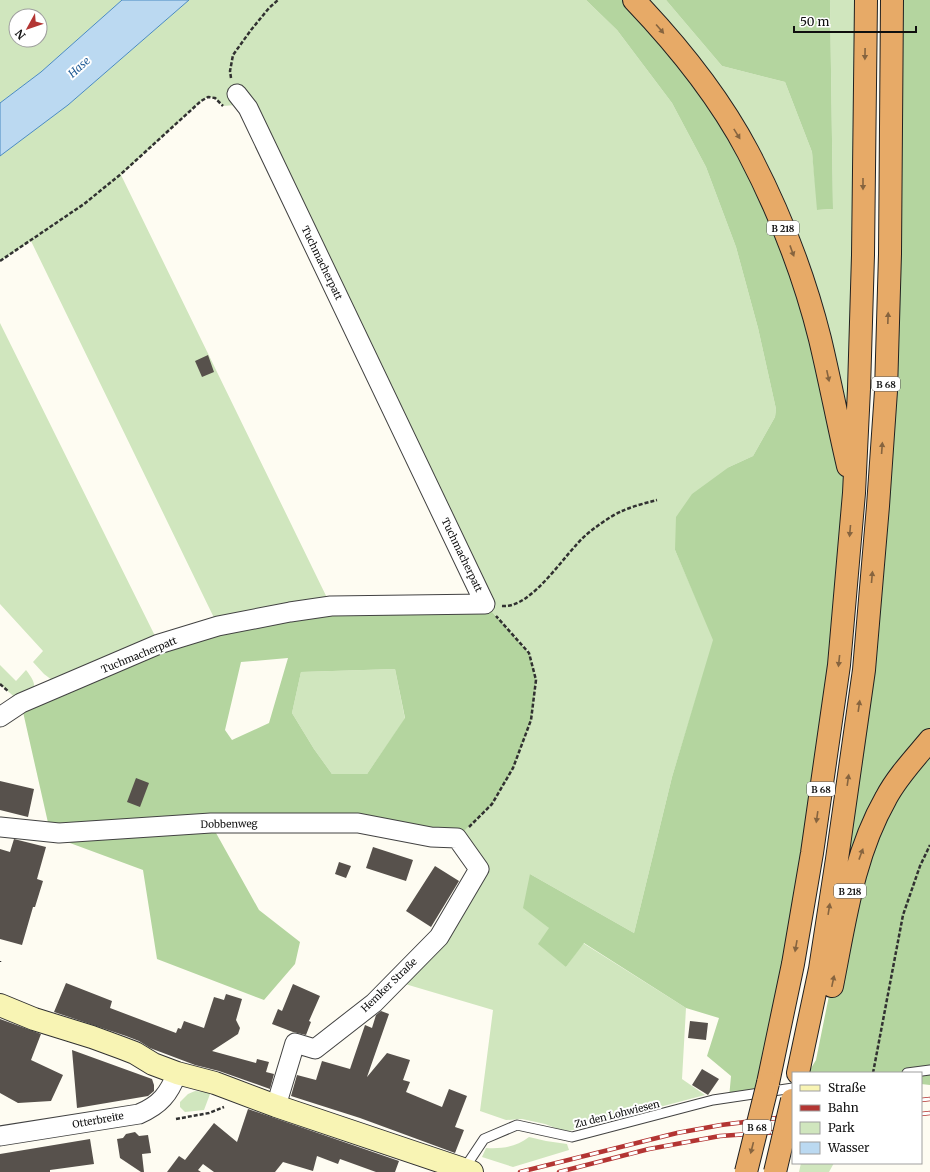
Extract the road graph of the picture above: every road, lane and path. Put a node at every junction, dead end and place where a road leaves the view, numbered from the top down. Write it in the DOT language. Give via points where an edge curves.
graph roads {
  1 [pos="278,0"];
  2 [pos="634,0"];
  3 [pos="892,0"];
  4 [pos="866,8"];
  5 [pos="237,94"];
  6 [pos="0,261"];
  7 [pos="854,493"];
  8 [pos="657,500"];
  9 [pos="485,604"];
  10 [pos="0,717"];
  11 [pos="930,740"];
  12 [pos="0,827"];
  13 [pos="457,838"];
  14 [pos="930,845"];
  15 [pos="0,994"];
  16 [pos="0,1005"];
  17 [pos="55,1025"];
  18 [pos="806,1066"];
  19 [pos="930,1070"];
  20 [pos="873,1072"];
  21 [pos="915,1072"];
  22 [pos="177,1073"];
  23 [pos="792,1096"];
  24 [pos="792,1100"];
  25 [pos="229,1105"];
  26 [pos="276,1106"];
  27 [pos="176,1119"];
  28 [pos="0,1136"];
  29 [pos="468,1171"];
  30 [pos="746,1172"];
  31 [pos="775,1172"];
  1 -- 5 [label="path" via="233,55 230,71 232,86"];
  2 -- 7 [label="highway, B 218, one-way" via="685,57 717,101 748,152 769,195 789,243 820,338"];
  18 -- 3 [label="highway, B 68, one-way" via="864,670 872,588 886,383"];
  4 -- 7 [label="highway, B 68, one-way" via="860,389"];
  5 -- 6 [label="path" via="236,105 223,106 215,98 208,97 201,101 84,204"];
  5 -- 9 [label="street, Tuchmacherpatt" via="248,108"];
  7 -- 30 [label="highway, B 68, one-way, bridge" via="839,665 812,853 793,964"];
  8 -- 9 [label="path" via="621,511 586,534 568,552 551,575 527,597 508,606"];
  9 -- 10 [label="street, Tuchmacherpatt" via="331,606 218,626 159,644 21,703"];
  9 -- 13 [label="path" via="529,652 536,680 531,720 513,768 492,804"];
  18 -- 11 [label="highway, B 218, one-way" via="857,864 869,832 886,797"];
  12 -- 13 [label="street, Dobbenweg" via="59,833 211,824 358,823 431,837"];
  13 -- 26 [label="street, Hemker Straße" via="479,869 439,937 374,1002 315,1049 295,1043"];
  14 -- 20 [label="path" via="903,915"];
  15 -- 17 [label="main road" via="23,1003"];
  16 -- 17 [label="main road"];
  17 -- 22 [label="main road" via="92,1036"];
  19 -- 21 [label="lane"];
  22 -- 26 [label="main road" via="215,1083"];
  22 -- 28 [label="street, Otterbreite" via="162,1100 139,1114"];
  23 -- 29 [label="lane, Zu den Lohwiesen" via="713,1100 572,1137 517,1125 484,1139"];
  24 -- 31 [label="highway, B 68, bridge"];
  25 -- 27 [label="path" via="209,1113"];
  26 -- 29 [label="main road"];
}
